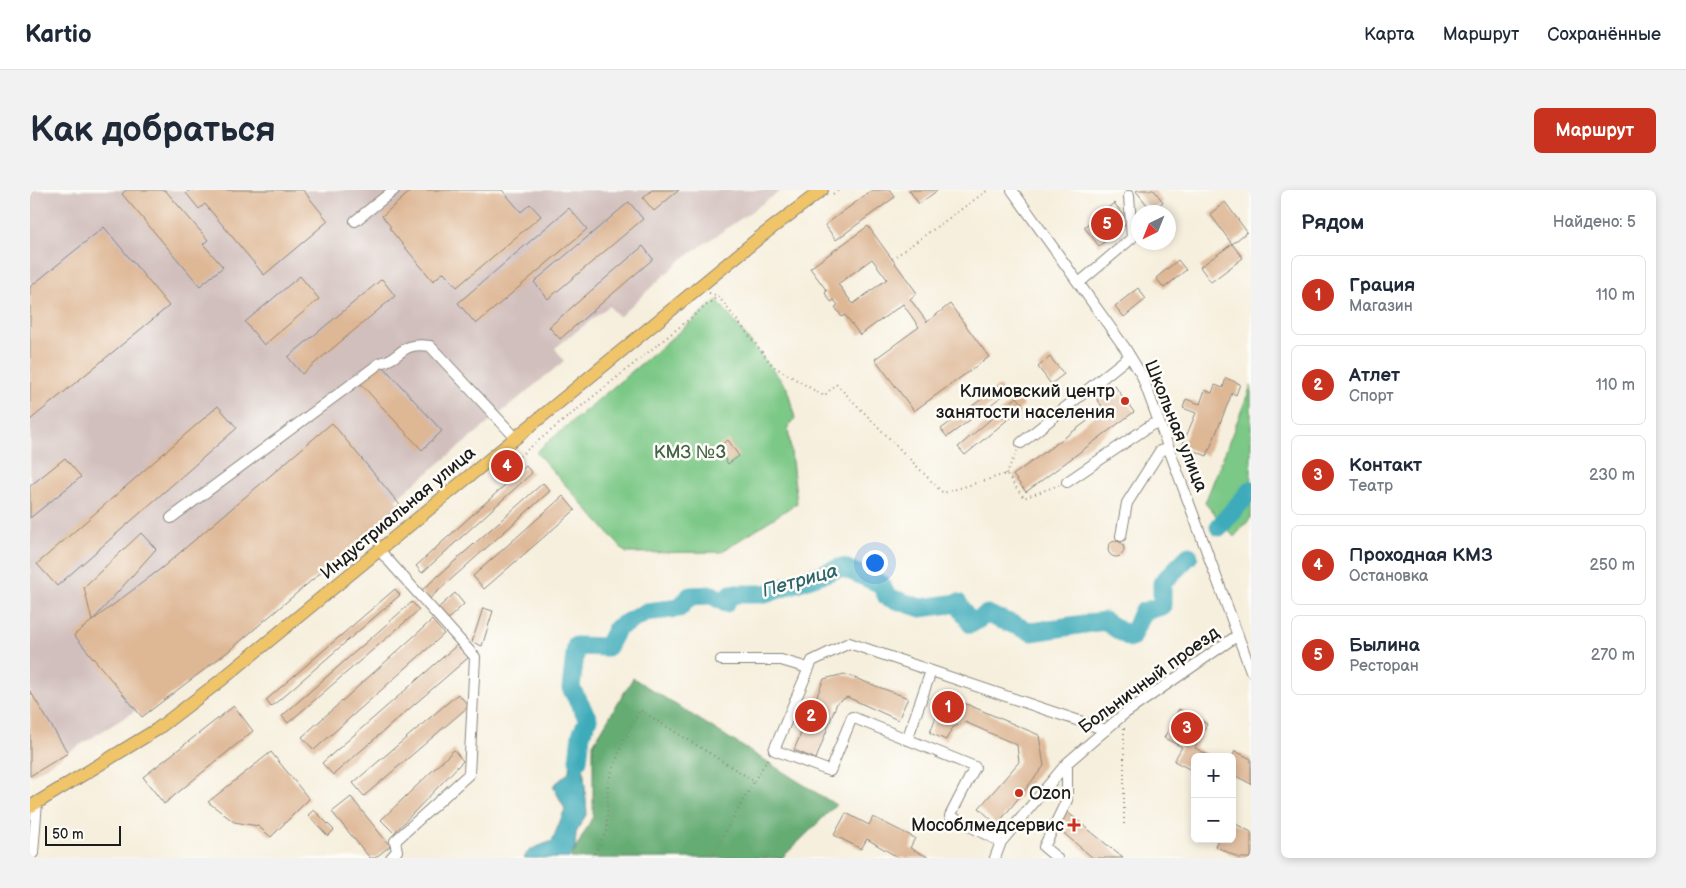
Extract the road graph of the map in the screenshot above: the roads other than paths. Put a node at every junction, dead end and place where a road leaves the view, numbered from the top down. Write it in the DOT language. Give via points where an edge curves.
graph roads {
  1 [pos="394,190"];
  2 [pos="822,190"];
  3 [pos="1012,190"];
  4 [pos="1129,196"];
  5 [pos="355,221"];
  6 [pos="1079,283"];
  7 [pos="1130,356"];
  8 [pos="1159,422"];
  9 [pos="516,438"];
  10 [pos="1021,443"];
  11 [pos="1169,448"];
  12 [pos="1067,482"];
  13 [pos="171,518"];
  14 [pos="1121,536"];
  15 [pos="380,551"];
  16 [pos="1238,635"];
  17 [pos="721,660"];
  18 [pos="808,668"];
  19 [pos="931,671"];
  20 [pos="1251,671"];
  21 [pos="1106,730"];
  22 [pos="907,740"];
  23 [pos="1067,762"];
  24 [pos="33,804"];
  25 [pos="1001,842"];
  26 [pos="30,856"];
  27 [pos="391,858"];
  28 [pos="995,858"];
  29 [pos="1057,858"];
  1 -- 5 [label="street"];
  2 -- 9 [label="main road, Индустриальная улица" via="760,237"];
  3 -- 6 [label="street, Школьная улица"];
  4 -- 6 [label="street" via="1132,238"];
  6 -- 7 [label="street, Школьная улица"];
  7 -- 8 [label="street, Школьная улица" via="1142,376"];
  7 -- 10 [label="street"];
  8 -- 11 [label="street, Школьная улица"];
  8 -- 12 [label="street"];
  9 -- 13 [label="street" via="430,346 406,346"];
  9 -- 15 [label="main road, Индустриальная улица"];
  11 -- 14 [label="street" via="1160,451 1127,503"];
  11 -- 16 [label="street, Школьная улица"];
  15 -- 24 [label="main road, Индустриальная улица" via="182,711 123,751"];
  15 -- 27 [label="street" via="475,656 469,774 395,841 396,851"];
  16 -- 20 [label="street, Школьная улица"];
  16 -- 21 [label="street, Больничный проезд"];
  17 -- 18 [label="street" via="781,660"];
  18 -- 19 [label="street" via="812,661 849,643"];
  18 -- 22 [label="street" via="774,750 830,771 852,718"];
  19 -- 21 [label="street"];
  19 -- 22 [label="street"];
  21 -- 23 [label="street, Больничный проезд"];
  22 -- 25 [label="street" via="975,767 950,816"];
  23 -- 25 [label="street, Больничный проезд"];
  23 -- 29 [label="street" via="1067,800 1044,847"];
  24 -- 26 [label="street" via="33,853"];
  25 -- 28 [label="street, Больничный проезд"];
}
